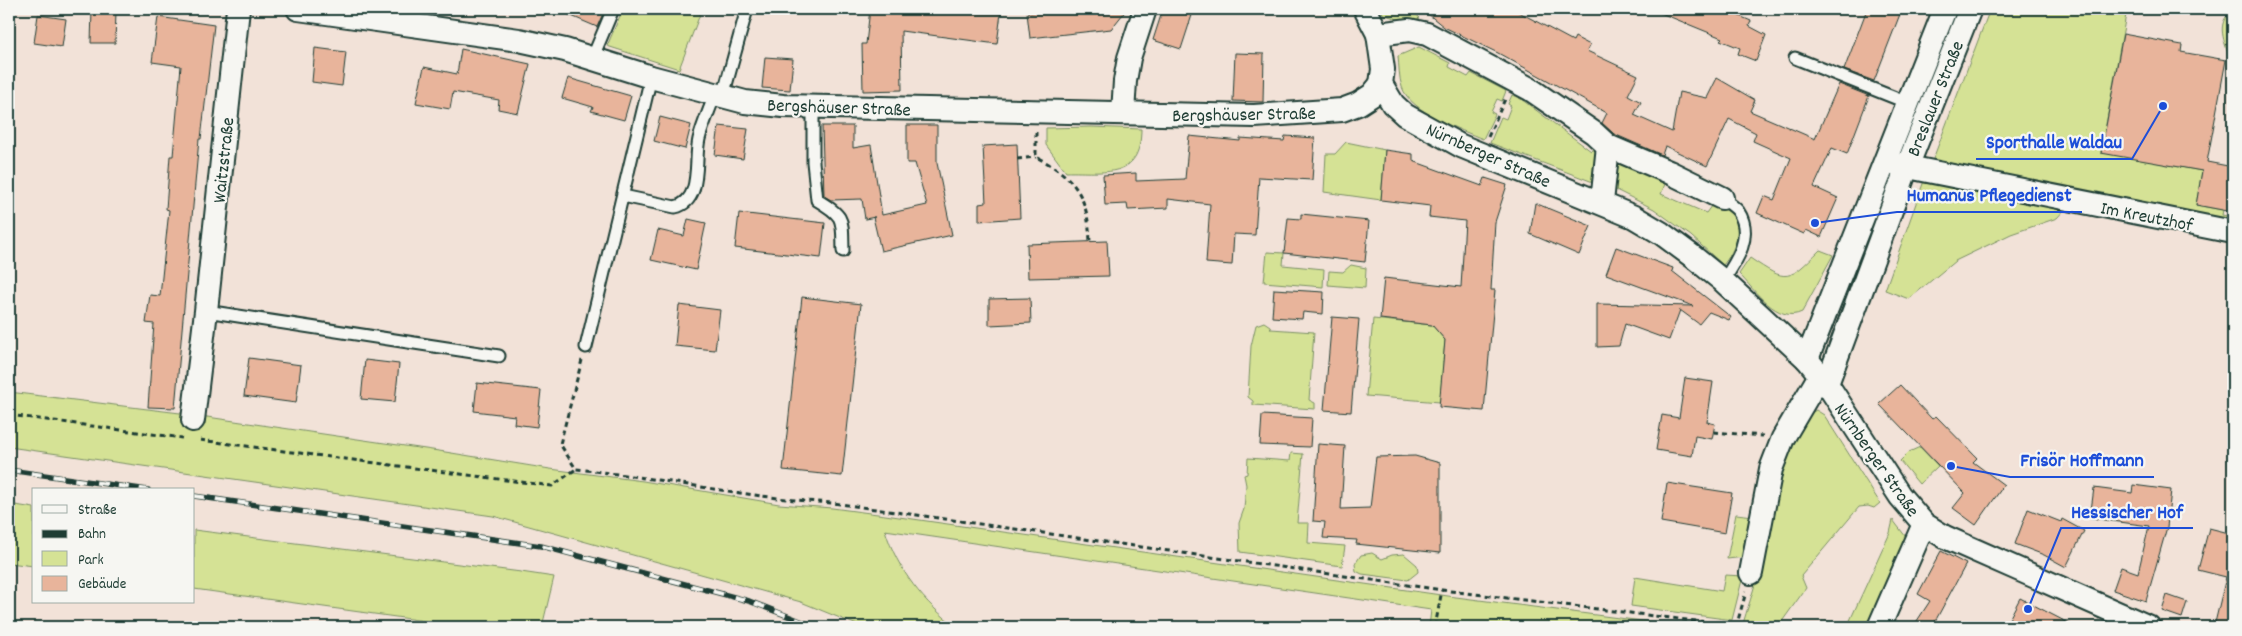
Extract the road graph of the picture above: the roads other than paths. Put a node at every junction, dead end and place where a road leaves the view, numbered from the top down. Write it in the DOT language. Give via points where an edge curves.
graph roads {
  1 [pos="238,9"];
  2 [pos="298,9"];
  3 [pos="614,9"];
  4 [pos="747,9"];
  5 [pos="1145,9"];
  6 [pos="1365,9"];
  7 [pos="1945,9"];
  8 [pos="1970,9"];
  9 [pos="1378,34"];
  10 [pos="1796,58"];
  11 [pos="592,59"];
  12 [pos="651,77"];
  13 [pos="1381,84"];
  14 [pos="719,95"];
  15 [pos="1908,102"];
  16 [pos="813,107"];
  17 [pos="1123,113"];
  18 [pos="1608,146"];
  19 [pos="1885,162"];
  20 [pos="1907,167"];
  21 [pos="623,196"];
  22 [pos="1722,198"];
  23 [pos="1602,202"];
  24 [pos="2233,232"];
  25 [pos="843,251"];
  26 [pos="1723,281"];
  27 [pos="206,311"];
  28 [pos="586,347"];
  29 [pos="499,356"];
  30 [pos="1818,373"];
  31 [pos="191,429"];
  32 [pos="1924,524"];
  33 [pos="1751,573"];
  34 [pos="2114,620"];
  35 [pos="1879,627"];
  36 [pos="2149,627"];
  1 -- 27 [label="street, Waitzstraße"];
  2 -- 11 [label="street, Bergshäuser Straße" via="519,40"];
  3 -- 11 [label="lane"];
  4 -- 14 [label="lane"];
  5 -- 17 [label="street" via="1129,58"];
  6 -- 9 [label="street"];
  7 -- 15 [label="street, Breslauer Straße"];
  8 -- 20 [label="street, Breslauer Straße"];
  9 -- 13 [label="street" via="1383,69"];
  9 -- 18 [label="street" via="1409,30 1427,34 1530,89"];
  10 -- 15 [label="lane"];
  11 -- 12 [label="street, Bergshäuser Straße"];
  12 -- 14 [label="street, Bergshäuser Straße"];
  12 -- 21 [label="lane"];
  13 -- 17 [label="street, Bergshäuser Straße" via="1372,96 1358,104 1342,110 1307,114"];
  13 -- 23 [label="street, Nürnberger Straße" via="1393,104 1405,115 1433,131 1481,154"];
  14 -- 16 [label="street, Bergshäuser Straße" via="746,102"];
  14 -- 21 [label="lane" via="699,142 699,157 689,200 675,207"];
  15 -- 19 [label="street, Breslauer Straße"];
  16 -- 17 [label="street, Bergshäuser Straße"];
  16 -- 25 [label="lane" via="817,200 837,212 842,222"];
  18 -- 22 [label="street"];
  18 -- 23 [label="street"];
  19 -- 20 [label="street, Im Kreutzhof"];
  19 -- 30 [label="street, Breslauer Straße"];
  20 -- 24 [label="street, Im Kreutzhof"];
  20 -- 30 [label="street, Breslauer Straße"];
  21 -- 28 [label="lane"];
  22 -- 26 [label="lane" via="1737,210 1743,223 1744,238 1740,257"];
  23 -- 26 [label="street, Nürnberger Straße" via="1661,233"];
  26 -- 30 [label="street, Nürnberger Straße"];
  27 -- 29 [label="lane"];
  27 -- 31 [label="street, Waitzstraße"];
  30 -- 32 [label="street, Nürnberger Straße" via="1900,496"];
  30 -- 33 [label="street, Nürnberger Straße" via="1770,469"];
  32 -- 34 [label="street"];
  32 -- 35 [label="street, Nürnberger Straße"];
  34 -- 36 [label="street"];
}
